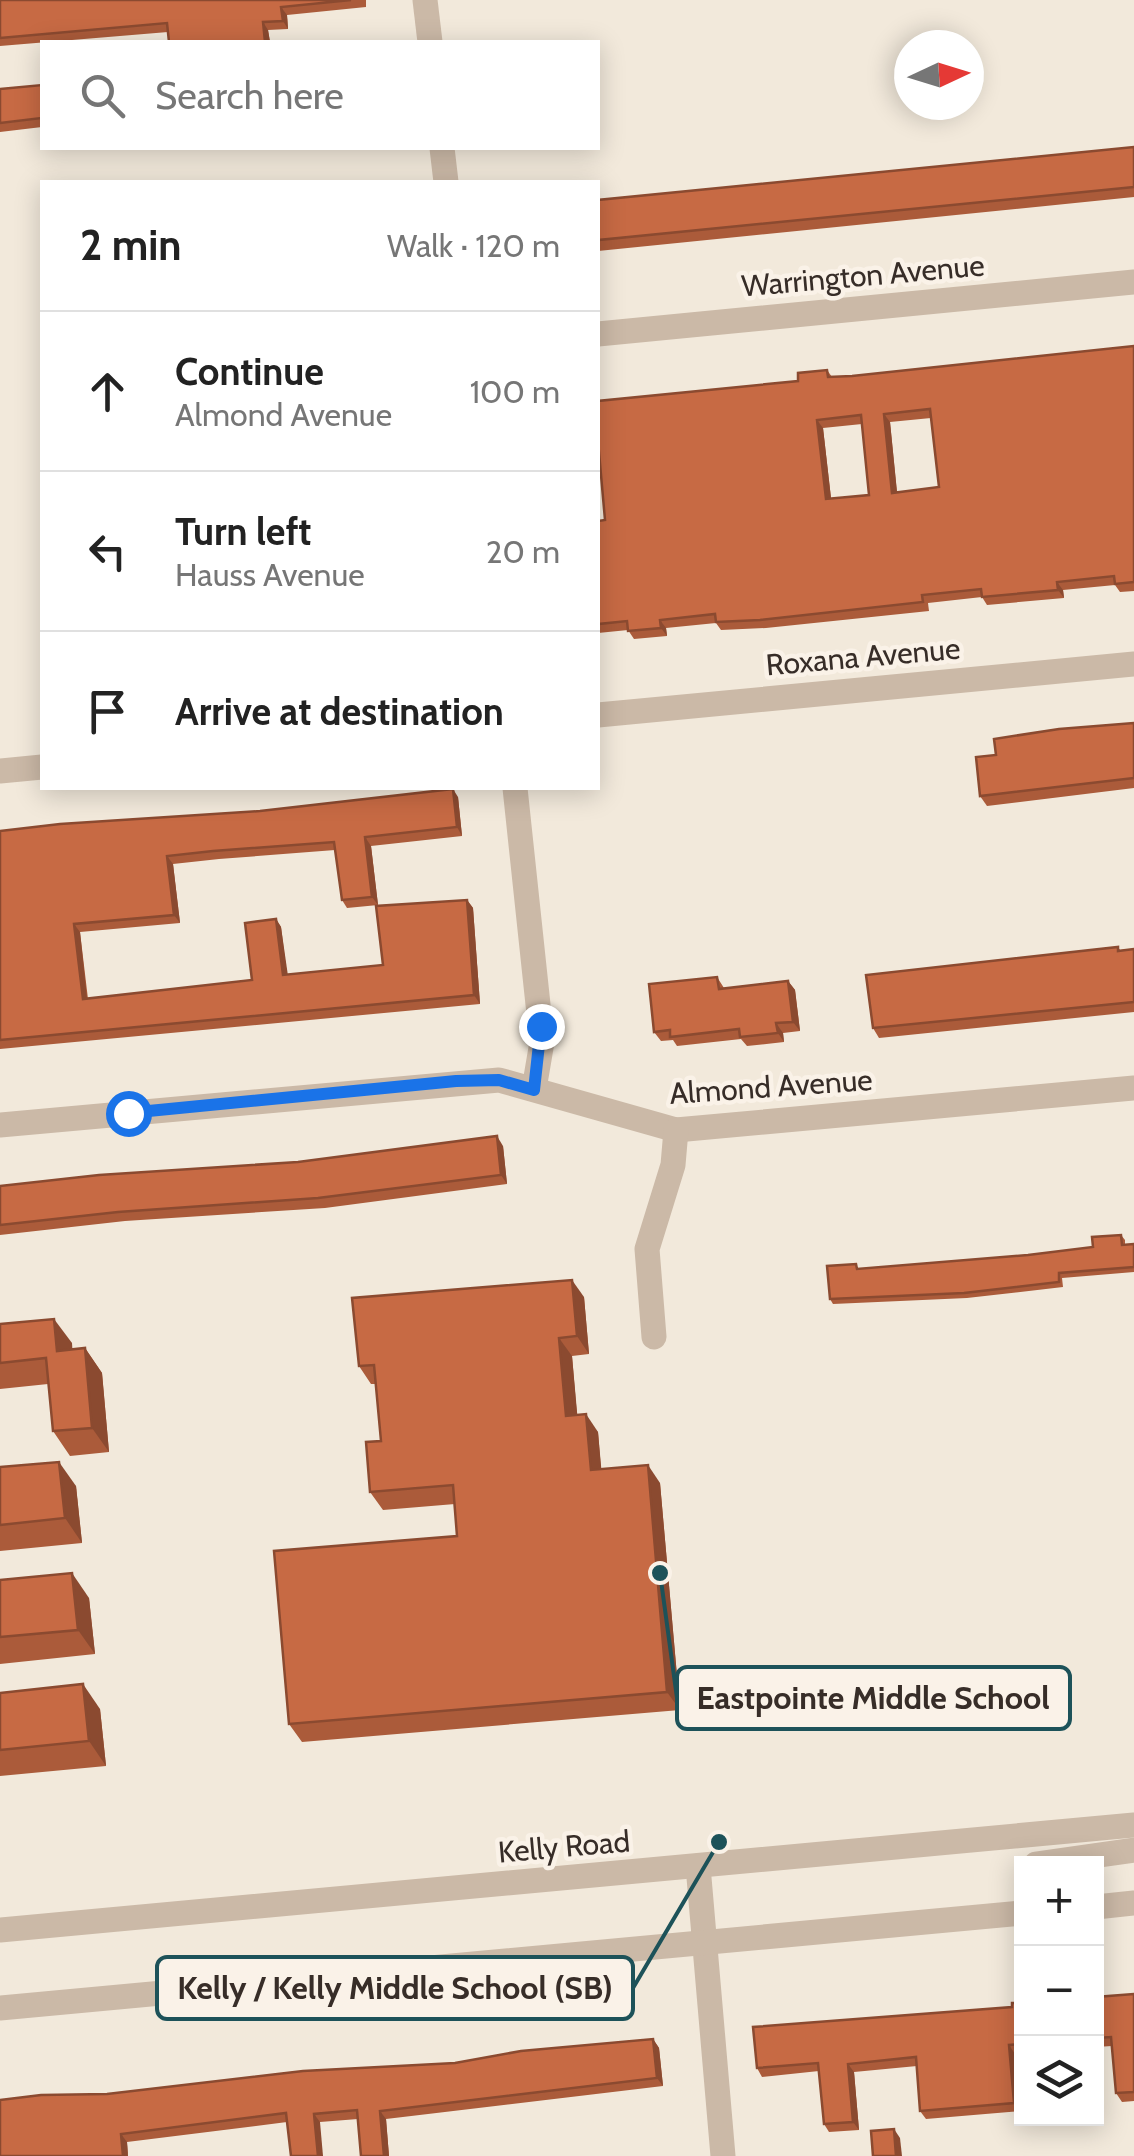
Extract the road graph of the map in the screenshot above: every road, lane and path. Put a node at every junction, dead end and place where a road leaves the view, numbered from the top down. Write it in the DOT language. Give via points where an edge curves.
graph roads {
  1 [pos="425,0"];
  2 [pos="430,40"];
  3 [pos="442,150"];
  4 [pos="446,180"];
  5 [pos="1134,282"];
  6 [pos="600,334"];
  7 [pos="1134,664"];
  8 [pos="600,715"];
  9 [pos="40,768"];
  10 [pos="0,772"];
  11 [pos="515,790"];
  12 [pos="1134,1088"];
  13 [pos="534,1090"];
  14 [pos="0,1125"];
  15 [pos="676,1130"];
  16 [pos="654,1337"];
  17 [pos="1134,1826"];
  18 [pos="1134,1850"];
  19 [pos="1092,1856"];
  20 [pos="698,1866"];
  21 [pos="1134,1903"];
  22 [pos="1104,1906"];
  23 [pos="1014,1915"];
  24 [pos="0,1930"];
  25 [pos="706,1943"];
  26 [pos="0,2008"];
  27 [pos="723,2156"];
  1 -- 2 [label="street"];
  3 -- 4 [label="street"];
  5 -- 6 [label="street, Warrington Avenue"];
  7 -- 8 [label="street, Roxana Avenue"];
  9 -- 10 [label="street"];
  11 -- 13 [label="street" via="542,1042"];
  12 -- 15 [label="street, Almond Avenue"];
  13 -- 14 [label="street, Almond Avenue" via="499,1080 456,1081"];
  13 -- 15 [label="street, Almond Avenue"];
  15 -- 16 [label="street" via="673,1165 647,1249"];
  17 -- 20 [label="street, Kelly Road"];
  18 -- 19 [label="street"];
  20 -- 24 [label="street, Kelly Road"];
  20 -- 25 [label="street"];
  21 -- 22 [label="street"];
  23 -- 25 [label="street"];
  25 -- 26 [label="street"];
  25 -- 27 [label="street"];
}
